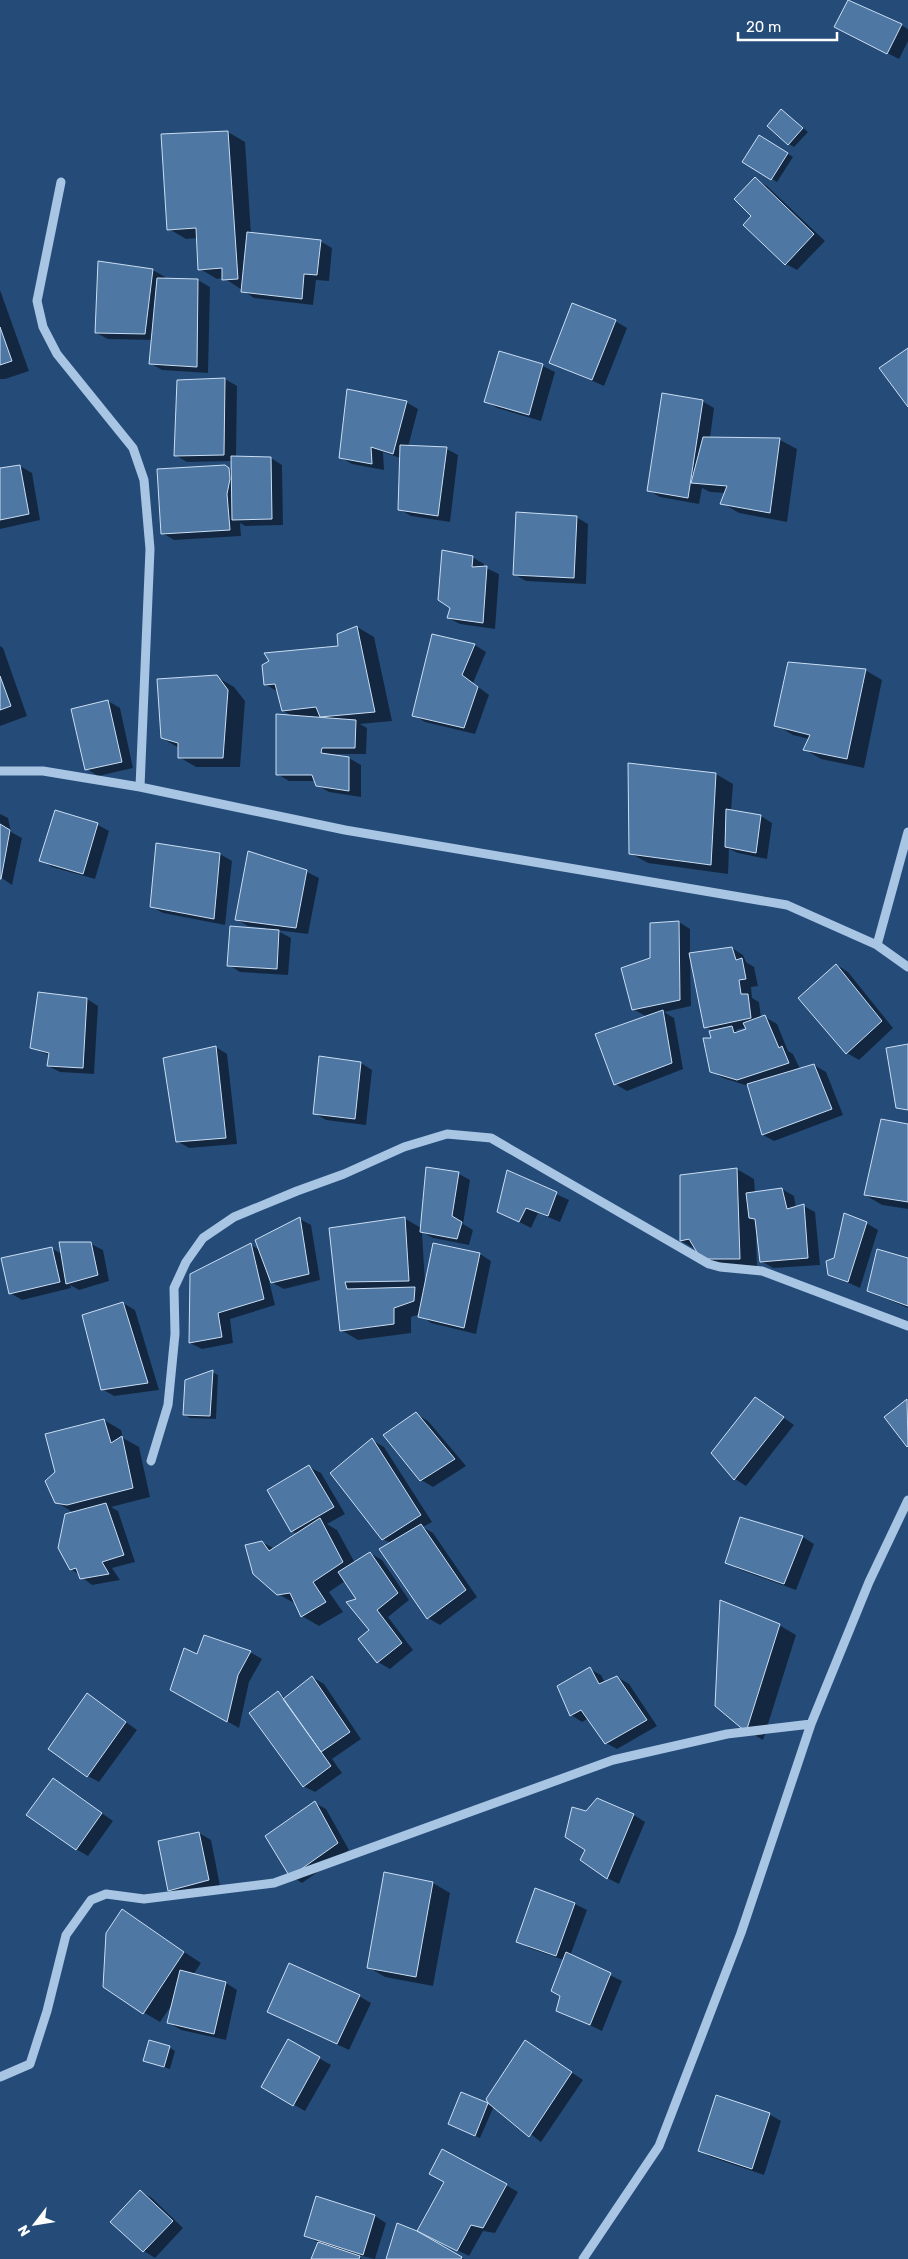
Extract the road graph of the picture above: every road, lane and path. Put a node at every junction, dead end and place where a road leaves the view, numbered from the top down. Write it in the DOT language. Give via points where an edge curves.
graph roads {
  1 [pos="61,182"];
  2 [pos="0,771"];
  3 [pos="140,788"];
  4 [pos="908,832"];
  5 [pos="877,945"];
  6 [pos="908,967"];
  7 [pos="908,1326"];
  8 [pos="151,1461"];
  9 [pos="908,1500"];
  10 [pos="811,1724"];
  11 [pos="0,2077"];
  12 [pos="583,2259"];
  1 -- 3 [label="street" via="36,301 43,326 62,361 133,448 144,480 150,549"];
  2 -- 3 [label="street" via="43,771"];
  3 -- 5 [label="street" via="345,830 787,905"];
  4 -- 5 [label="street"];
  5 -- 6 [label="street"];
  7 -- 8 [label="street" via="762,1271 720,1268 709,1264 491,1138 447,1134 404,1147 234,1217 204,1238 186,1262 174,1288 175,1334 168,1406"];
  9 -- 10 [label="street" via="869,1582"];
  10 -- 11 [label="street" via="727,1734 613,1760 274,1883 144,1899 106,1894 91,1900 66,1935 30,2064"];
  10 -- 12 [label="street" via="741,1932 659,2146"];
}
